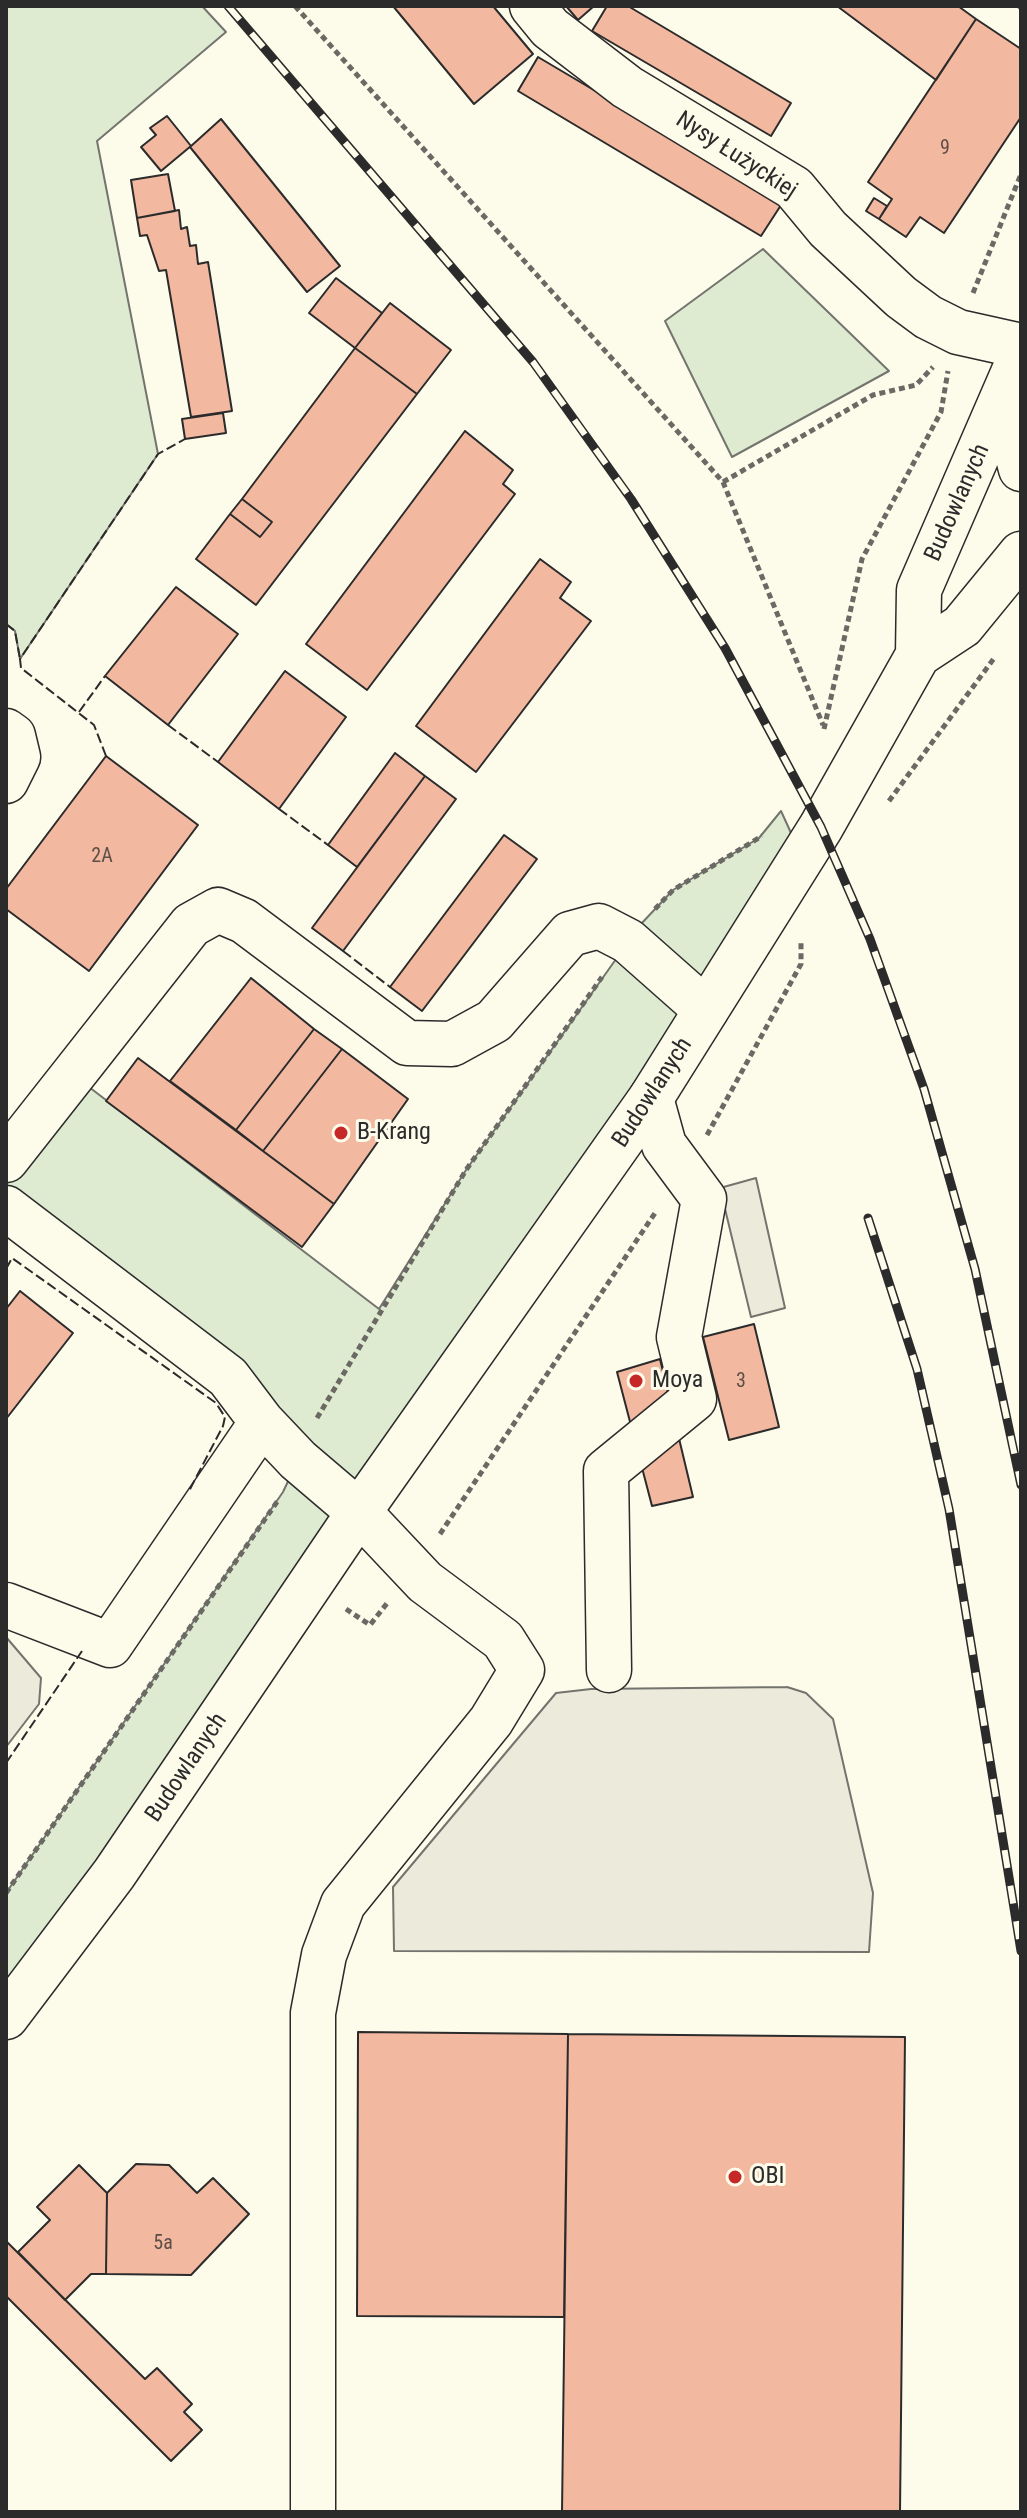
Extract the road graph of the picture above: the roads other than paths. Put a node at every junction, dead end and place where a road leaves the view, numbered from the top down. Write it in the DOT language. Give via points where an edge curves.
graph roads {
  1 [pos="532,6"];
  2 [pos="1018,362"];
  3 [pos="1021,469"];
  4 [pos="1021,554"];
  5 [pos="918,655"];
  6 [pos="6,731"];
  7 [pos="6,781"];
  8 [pos="706,1010"];
  9 [pos="651,1098"];
  10 [pos="6,1160"];
  11 [pos="6,1208"];
  12 [pos="262,1422"];
  13 [pos="359,1512"];
  14 [pos="6,1605"];
  15 [pos="609,1670"];
  16 [pos="6,2017"];
  17 [pos="313,2512"];
  1 -- 2 [label="main road, Nysy Łużyckiej" via="561,37 627,87 794,188 828,229 954,347"];
  2 -- 3 [label="main road" via="1014,443"];
  2 -- 5 [label="main road, Budowlanych" via="919,590"];
  4 -- 5 [label="main road, Budowlanych" via="962,626"];
  5 -- 8 [label="main road, Budowlanych" via="821,827"];
  6 -- 7 [label="main road" via="13,736 18,757"];
  8 -- 9 [label="main road, Budowlanych"];
  8 -- 10 [label="main road" via="628,941 599,926 570,934 494,1021 452,1044 407,1043 244,921 218,910 191,925"];
  9 -- 13 [label="main road, Budowlanych"];
  9 -- 15 [label="main road" via="664,1145 694,1185 679,1337 694,1399 606,1471"];
  11 -- 12 [label="main road" via="228,1377"];
  12 -- 13 [label="main road"];
  12 -- 14 [label="main road" via="110,1645"];
  13 -- 16 [label="main road, Budowlanych" via="114,1874"];
  13 -- 17 [label="main road" via="414,1570 503,1640 522,1670 491,1721 343,1904 324,1955 313,2013"];
}
